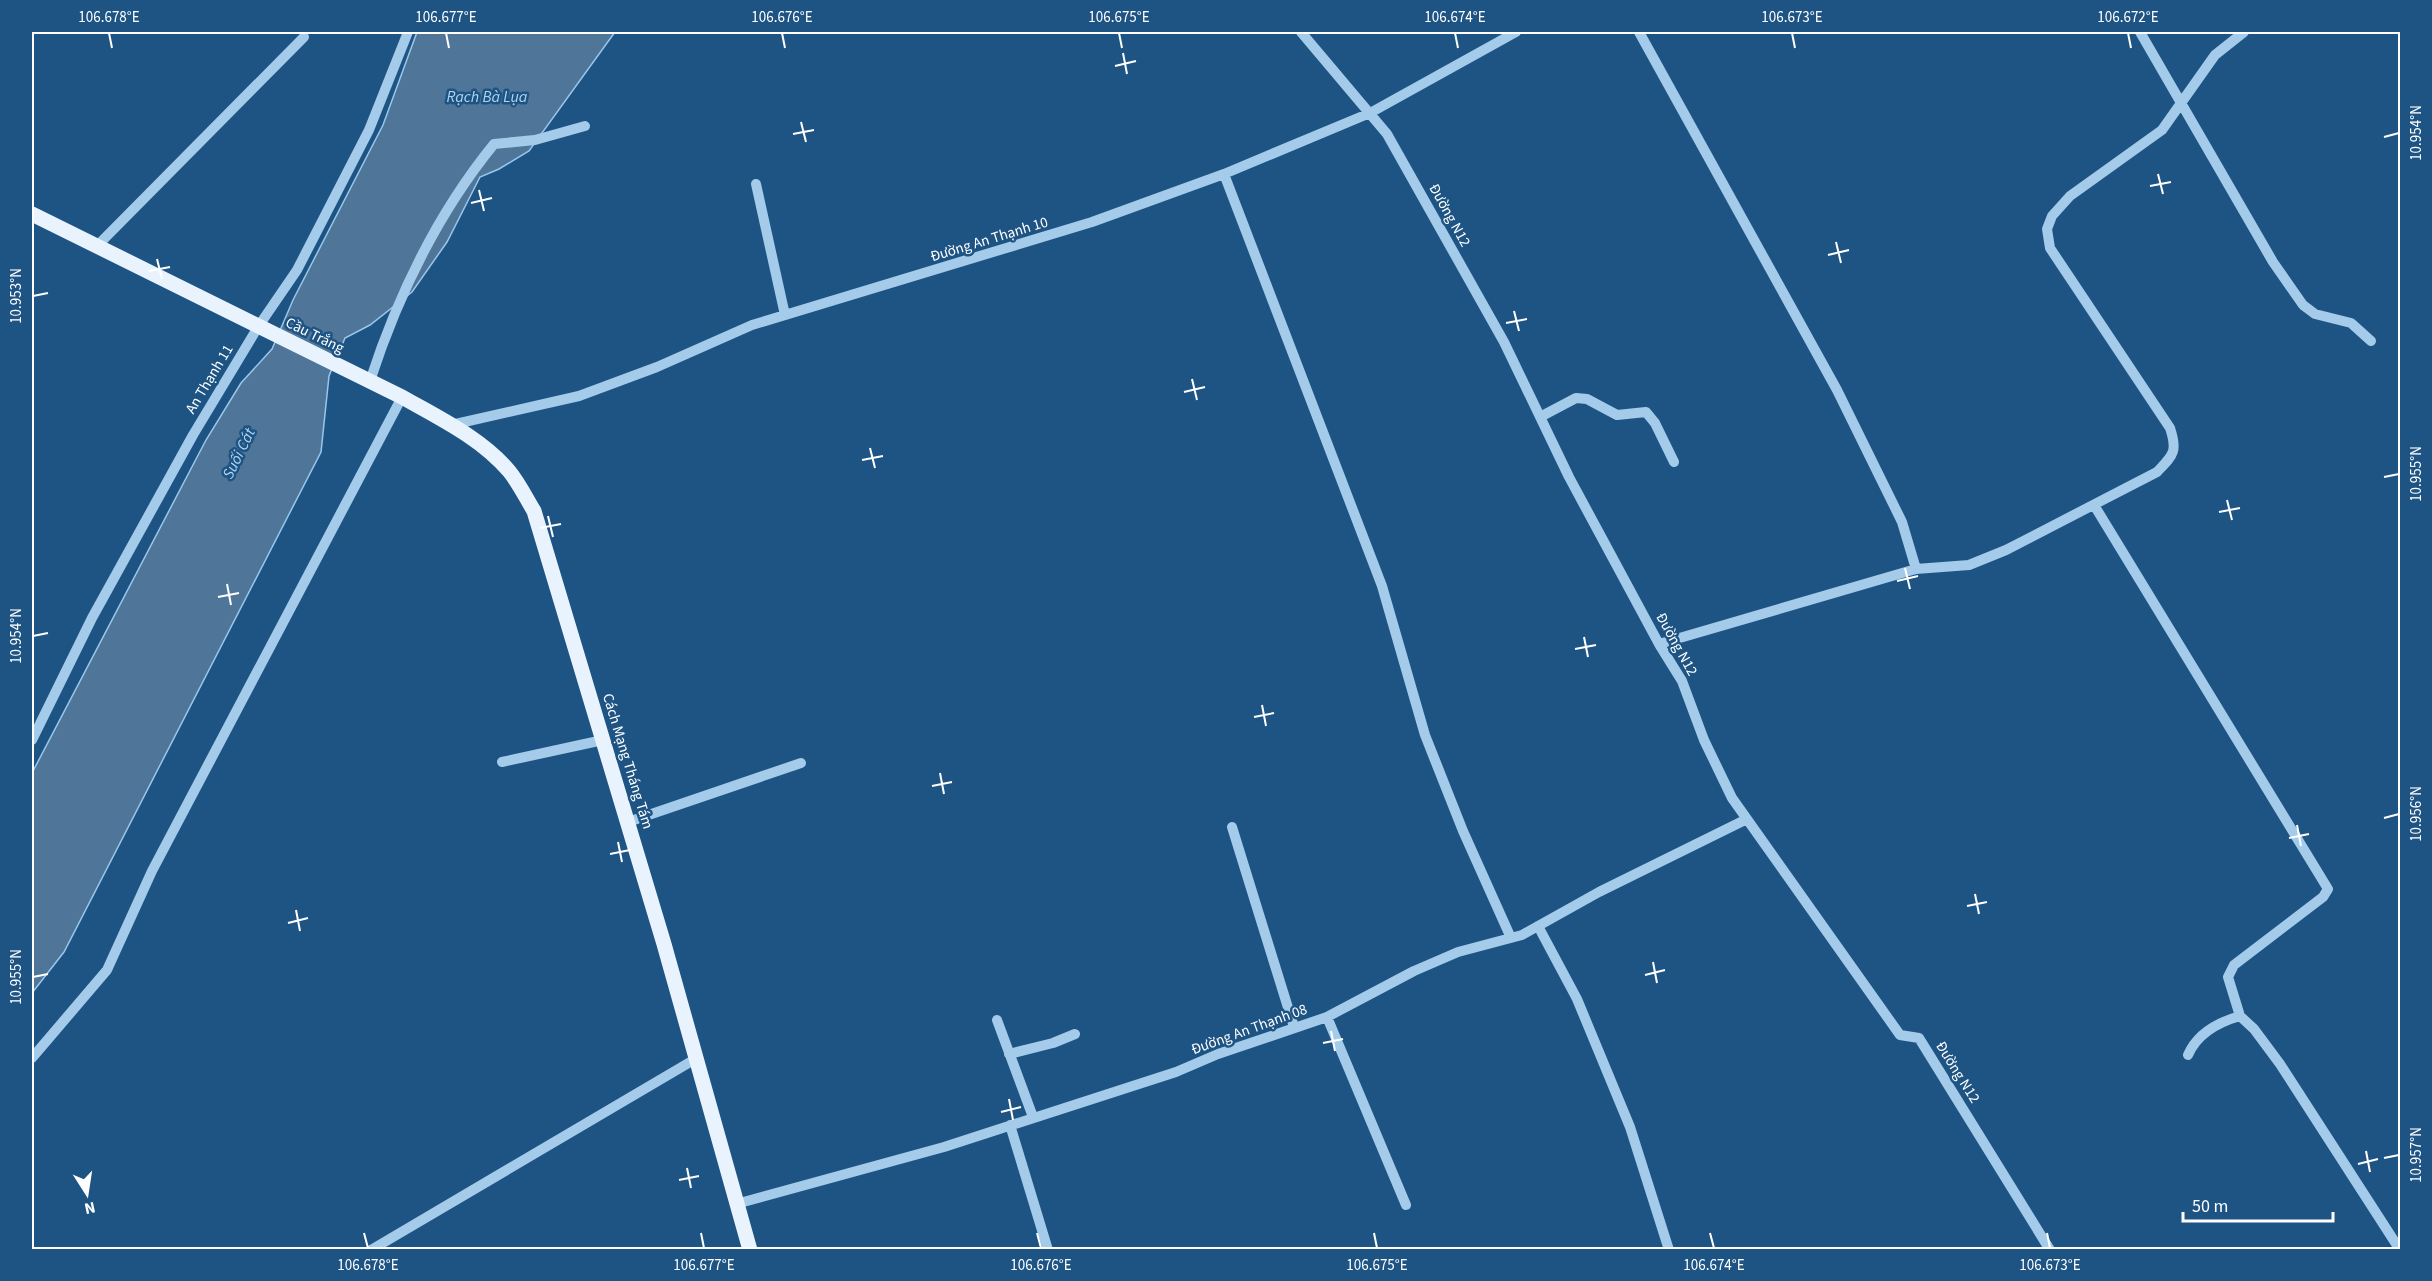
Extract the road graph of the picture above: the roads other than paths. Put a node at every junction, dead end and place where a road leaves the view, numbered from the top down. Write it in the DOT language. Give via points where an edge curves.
graph roads {
  1 [pos="408,32"];
  2 [pos="1301,32"];
  3 [pos="1516,32"];
  4 [pos="1639,32"];
  5 [pos="2140,32"];
  6 [pos="2244,32"];
  7 [pos="304,37"];
  8 [pos="2182,102"];
  9 [pos="1370,113"];
  10 [pos="585,126"];
  11 [pos="1224,174"];
  12 [pos="756,184"];
  13 [pos="32,214"];
  14 [pos="96,247"];
  15 [pos="785,315"];
  16 [pos="262,329"];
  17 [pos="2371,341"];
  18 [pos="348,371"];
  19 [pos="370,381"];
  20 [pos="402,397"];
  21 [pos="1540,417"];
  22 [pos="451,425"];
  23 [pos="1674,462"];
  24 [pos="2094,505"];
  25 [pos="1916,569"];
  26 [pos="1659,644"];
  27 [pos="32,740"];
  28 [pos="603,740"];
  29 [pos="502,762"];
  30 [pos="801,763"];
  31 [pos="1747,819"];
  32 [pos="628,822"];
  33 [pos="1232,827"];
  34 [pos="1538,926"];
  35 [pos="1511,938"];
  36 [pos="2240,1016"];
  37 [pos="1327,1017"];
  38 [pos="997,1020"];
  39 [pos="1294,1027"];
  40 [pos="1075,1034"];
  41 [pos="1009,1054"];
  42 [pos="2188,1055"];
  43 [pos="32,1058"];
  44 [pos="696,1058"];
  45 [pos="1033,1117"];
  46 [pos="1010,1125"];
  47 [pos="736,1204"];
  48 [pos="1406,1205"];
  49 [pos="371,1250"];
  50 [pos="750,1250"];
  51 [pos="1048,1250"];
  52 [pos="1669,1250"];
  53 [pos="2050,1250"];
  54 [pos="2400,1250"];
  1 -- 16 [label="street, An Thạnh 11" via="363,141"];
  2 -- 9 [label="street, Đường N12"];
  3 -- 9 [label="street, Đường An Thạnh 10"];
  4 -- 25 [label="street" via="1837,390 1902,522"];
  5 -- 8 [label="street"];
  6 -- 8 [label="street" via="2215,55"];
  7 -- 14 [label="street"];
  8 -- 17 [label="street" via="2273,262 2303,305 2315,314 2351,323"];
  8 -- 24 [label="street" via="2162,130 2070,196 2052,216 2047,229 2050,248 2170,428 2176,444 2173,454 2157,472"];
  9 -- 11 [label="street, Đường An Thạnh 10"];
  9 -- 21 [label="street, Đường N12" via="1387,134 1498,332"];
  10 -- 19 [label="street" via="535,140 494,144 451,201 406,286 389,321"];
  11 -- 15 [label="street, Đường An Thạnh 10" via="1092,222"];
  11 -- 35 [label="street" via="1382,586 1425,735"];
  12 -- 15 [label="street"];
  13 -- 14 [label="main road"];
  14 -- 16 [label="main road"];
  15 -- 22 [label="street, Đường An Thạnh 10" via="579,396"];
  16 -- 18 [label="main road, Cầu Trắng"];
  16 -- 27 [label="street, An Thạnh 11" via="193,435 98,608"];
  18 -- 19 [label="main road, Cách Mạng Tháng Tám"];
  19 -- 20 [label="main road, Cách Mạng Tháng Tám"];
  20 -- 22 [label="main road, Cách Mạng Tháng Tám"];
  20 -- 43 [label="street" via="152,871 107,970"];
  21 -- 23 [label="street" via="1576,398 1587,399 1617,415 1647,412"];
  21 -- 26 [label="street, Đường N12"];
  22 -- 28 [label="main road, Cách Mạng Tháng Tám" via="487,450 509,472 534,511"];
  24 -- 25 [label="street" via="1969,565"];
  24 -- 36 [label="street" via="2328,889 2323,897 2234,965 2228,976"];
  25 -- 26 [label="street"];
  26 -- 31 [label="street, Đường N12" via="1682,681 1732,798"];
  28 -- 29 [label="street"];
  28 -- 32 [label="main road, Cách Mạng Tháng Tám"];
  30 -- 32 [label="street"];
  31 -- 34 [label="street, Đường An Thạnh 08"];
  31 -- 53 [label="street, Đường N12" via="1900,1035 1919,1038"];
  32 -- 44 [label="main road, Cách Mạng Tháng Tám"];
  33 -- 39 [label="street"];
  34 -- 35 [label="street, Đường An Thạnh 08"];
  34 -- 52 [label="street" via="1576,999 1630,1127"];
  35 -- 37 [label="street, Đường An Thạnh 08" via="1458,952"];
  36 -- 42 [label="street" via="2220,1022 2194,1043"];
  36 -- 54 [label="street" via="2280,1064"];
  37 -- 39 [label="street, Đường An Thạnh 08"];
  37 -- 48 [label="street"];
  38 -- 41 [label="street"];
  39 -- 45 [label="street, Đường An Thạnh 08" via="1176,1072"];
  40 -- 41 [label="street"];
  41 -- 45 [label="street"];
  44 -- 47 [label="main road, Cách Mạng Tháng Tám"];
  44 -- 49 [label="street"];
  45 -- 46 [label="street, Đường An Thạnh 08"];
  46 -- 47 [label="street, Đường An Thạnh 08"];
  46 -- 51 [label="street"];
  47 -- 50 [label="main road, Cách Mạng Tháng Tám"];
}
